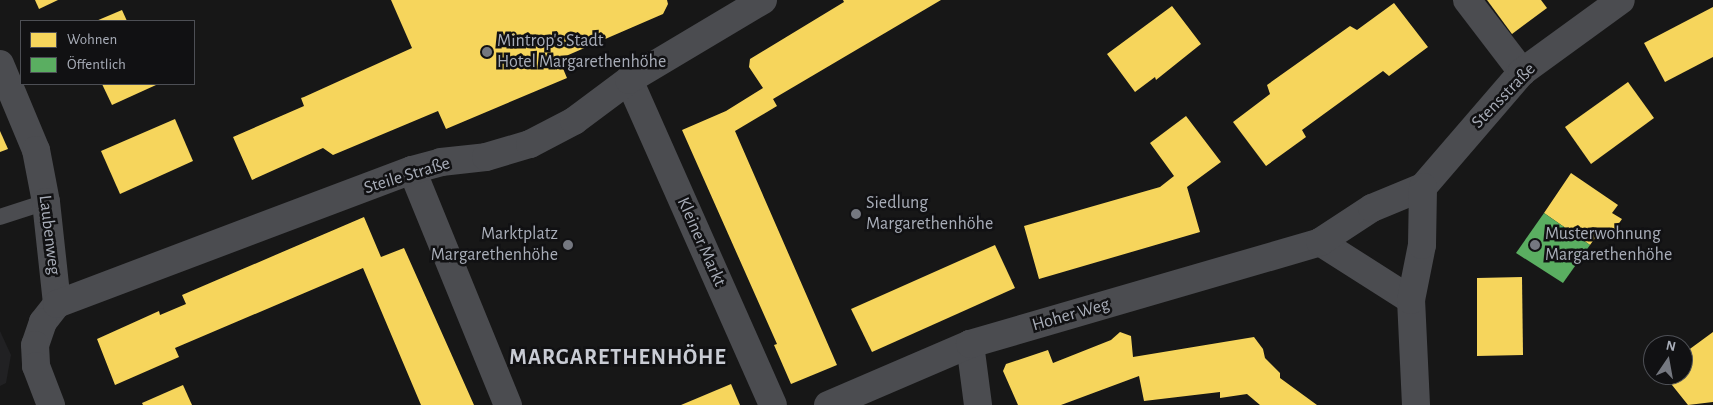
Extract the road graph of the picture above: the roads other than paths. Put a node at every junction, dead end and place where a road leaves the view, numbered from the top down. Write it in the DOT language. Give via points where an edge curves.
graph roads {
  1 [pos="763,0"];
  2 [pos="1467,0"];
  3 [pos="1621,0"];
  4 [pos="0,64"];
  5 [pos="1522,72"];
  6 [pos="628,80"];
  7 [pos="412,170"];
  8 [pos="1424,187"];
  9 [pos="46,202"];
  10 [pos="0,217"];
  11 [pos="1320,242"];
  12 [pos="1411,300"];
  13 [pos="57,304"];
  14 [pos="970,344"];
  15 [pos="47,404"];
  16 [pos="508,405"];
  17 [pos="772,405"];
  18 [pos="828,405"];
  19 [pos="978,405"];
  20 [pos="1416,405"];
  1 -- 6 [label="street, Steile Straße"];
  2 -- 5 [label="street"];
  3 -- 5 [label="street, Stensstraße"];
  4 -- 9 [label="street, Laubenweg" via="36,150"];
  5 -- 8 [label="street, Stensstraße"];
  6 -- 7 [label="street, Steile Straße" via="574,120 530,144 486,157 441,162"];
  6 -- 17 [label="street, Kleiner Markt"];
  7 -- 13 [label="street, Steile Straße"];
  7 -- 16 [label="street"];
  8 -- 11 [label="street, Stensstraße" via="1372,208"];
  8 -- 12 [label="street" via="1422,245"];
  9 -- 10 [label="lane"];
  9 -- 13 [label="street, Laubenweg"];
  11 -- 12 [label="street"];
  11 -- 14 [label="street, Hoher Weg"];
  12 -- 20 [label="street"];
  13 -- 15 [label="street" via="42,322 35,345 36,366"];
  14 -- 18 [label="street, Hoher Weg"];
  14 -- 19 [label="street"];
}
